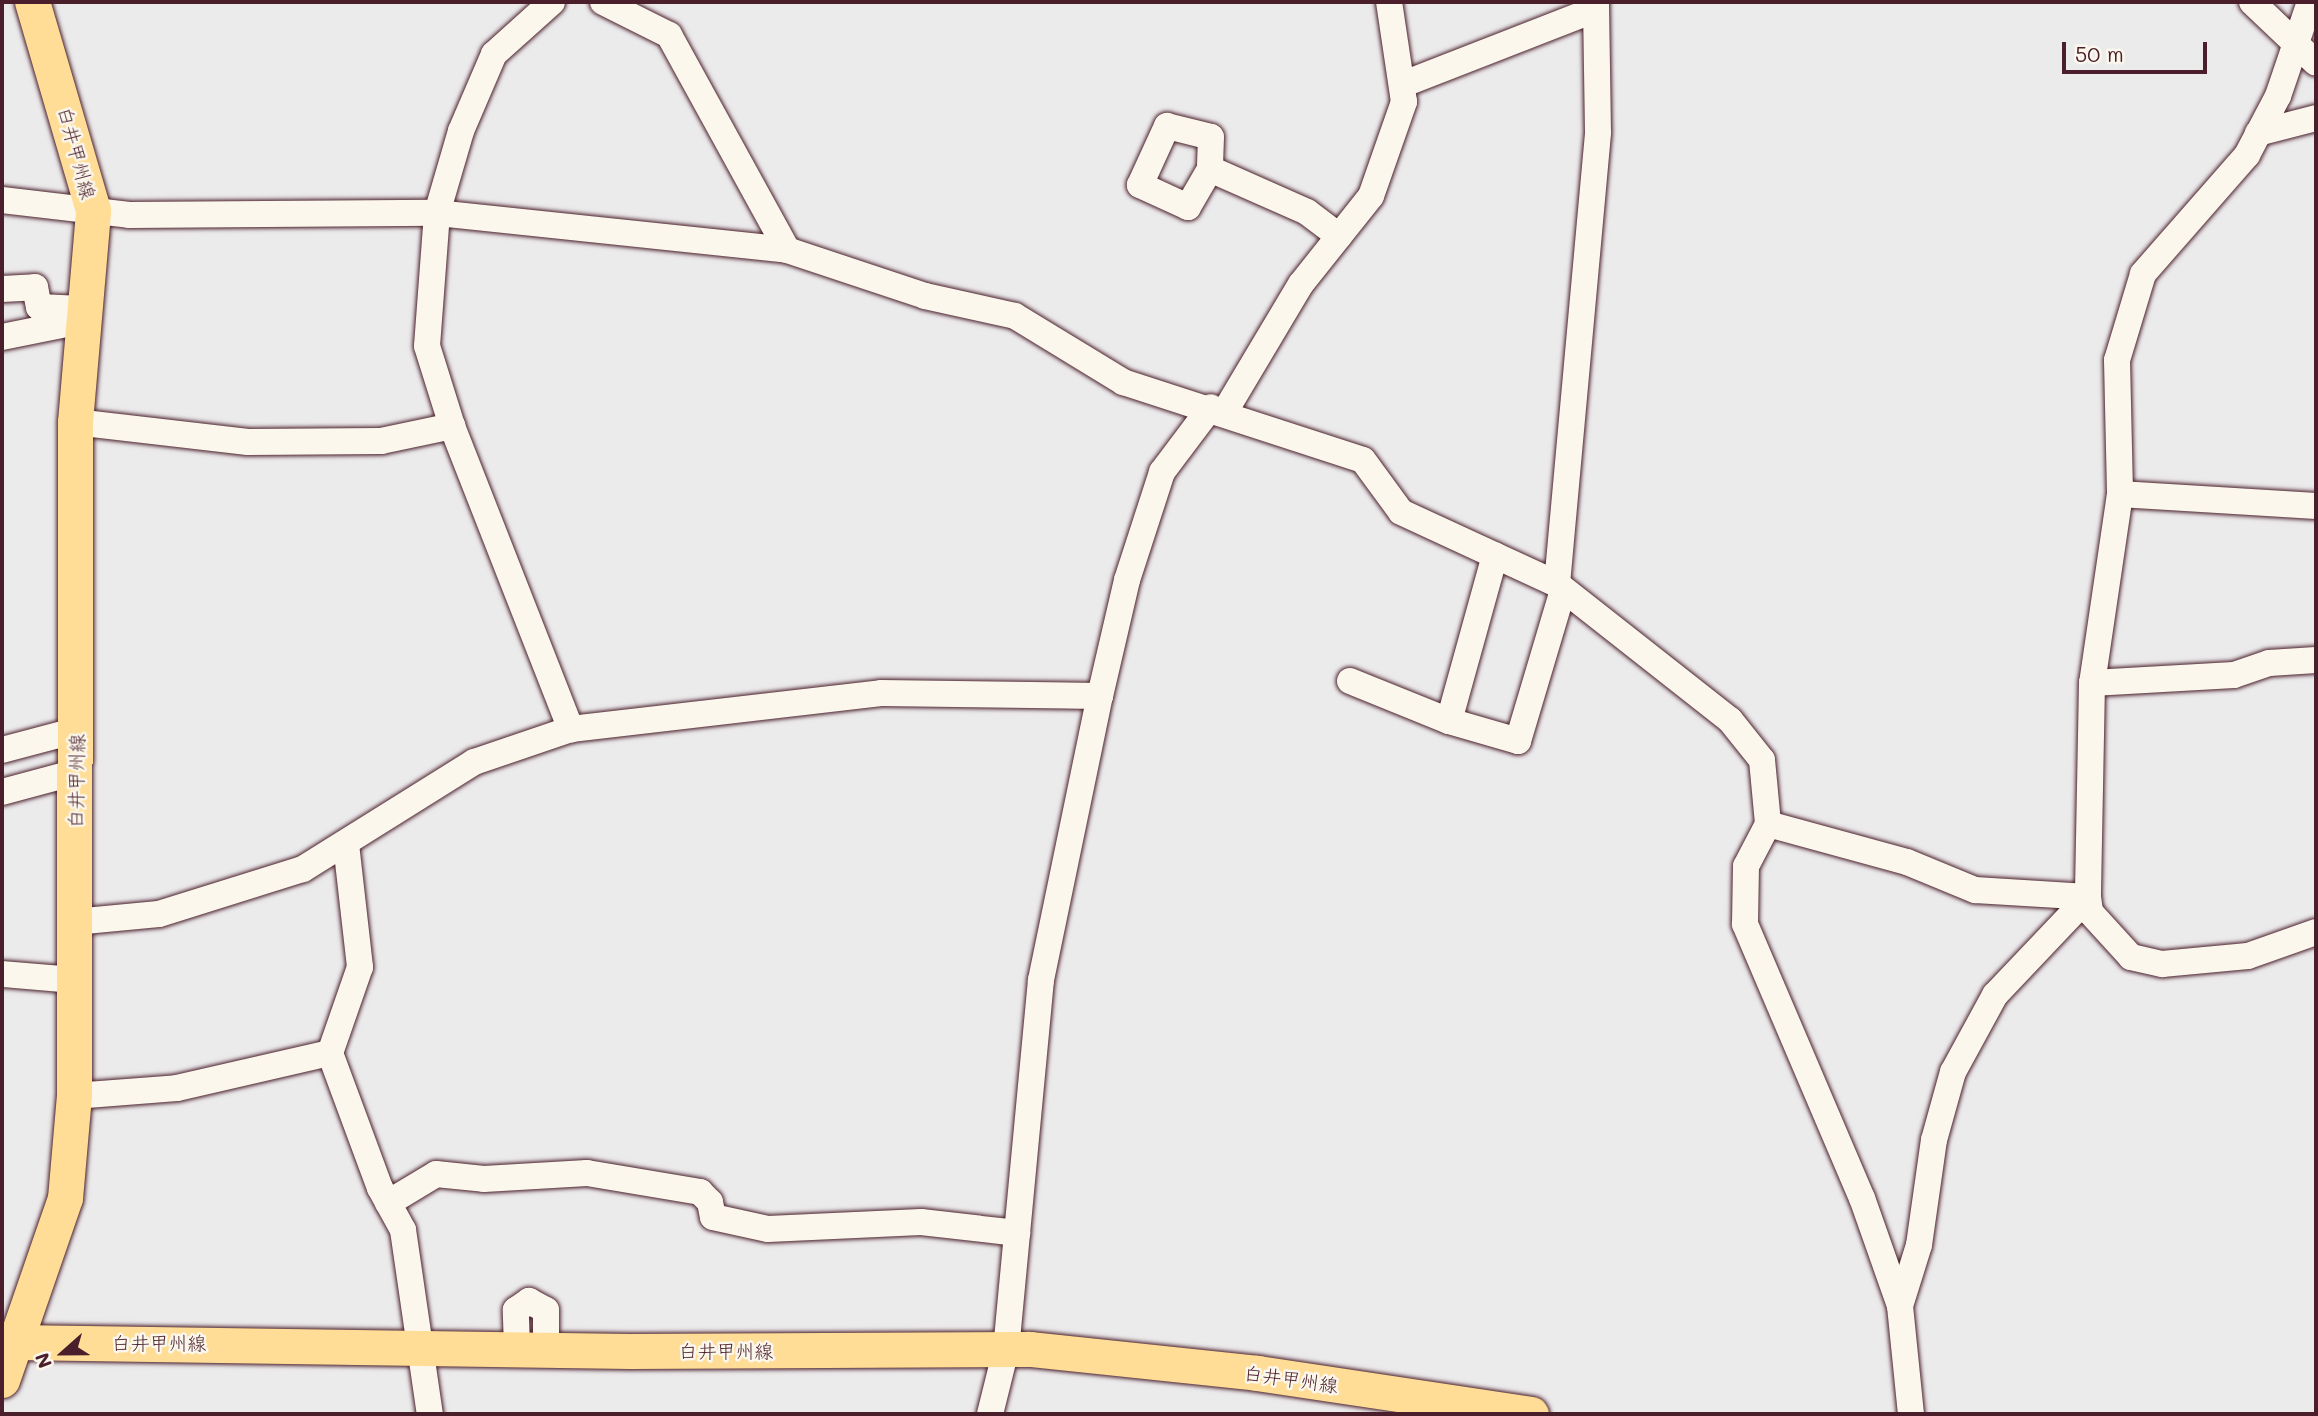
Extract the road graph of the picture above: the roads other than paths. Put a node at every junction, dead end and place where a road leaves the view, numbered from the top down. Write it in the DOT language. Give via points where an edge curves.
graph roads {
  1 [pos="32,2"];
  2 [pos="552,2"];
  3 [pos="603,2"];
  4 [pos="1389,2"];
  5 [pos="2252,2"];
  6 [pos="2310,2"];
  7 [pos="1595,6"];
  8 [pos="2307,54"];
  9 [pos="1404,84"];
  10 [pos="2316,118"];
  11 [pos="2258,133"];
  12 [pos="1210,169"];
  13 [pos="2,200"];
  14 [pos="93,210"];
  15 [pos="437,213"];
  16 [pos="1339,236"];
  17 [pos="787,250"];
  18 [pos="2,289"];
  19 [pos="81,315"];
  20 [pos="2,323"];
  21 [pos="2,337"];
  22 [pos="1218,410"];
  23 [pos="75,422"];
  24 [pos="452,426"];
  25 [pos="2120,494"];
  26 [pos="2316,506"];
  27 [pos="1495,555"];
  28 [pos="1560,587"];
  29 [pos="2316,660"];
  30 [pos="1350,681"];
  31 [pos="2092,683"];
  32 [pos="1100,696"];
  33 [pos="1448,721"];
  34 [pos="571,729"];
  35 [pos="77,730"];
  36 [pos="2,750"];
  37 [pos="76,772"];
  38 [pos="2,792"];
  39 [pos="1768,824"];
  40 [pos="346,844"];
  41 [pos="2088,898"];
  42 [pos="74,922"];
  43 [pos="2316,932"];
  44 [pos="2,974"];
  45 [pos="74,980"];
  46 [pos="331,1053"];
  47 [pos="74,1096"];
  48 [pos="388,1203"];
  49 [pos="1017,1233"];
  50 [pos="1900,1306"];
  51 [pos="8,1342"];
  52 [pos="422,1344"];
  53 [pos="1006,1350"];
  54 [pos="2,1380"];
  55 [pos="430,1414"];
  56 [pos="990,1414"];
  57 [pos="1531,1414"];
  58 [pos="1911,1414"];
  1 -- 14 [label="main road, 白井甲州線"];
  2 -- 15 [label="street" via="494,54 461,131"];
  3 -- 17 [label="street" via="669,35"];
  4 -- 9 [label="street"];
  5 -- 8 [label="street"];
  6 -- 8 [label="street"];
  7 -- 9 [label="street"];
  7 -- 28 [label="street" via="1598,132"];
  8 -- 11 [label="street"];
  9 -- 16 [label="street" via="1405,102 1371,195"];
  10 -- 11 [label="street"];
  11 -- 25 [label="street" via="2247,155 2143,274 2117,360"];
  12 -- 16 [label="street" via="1307,212"];
  13 -- 14 [label="street"];
  14 -- 15 [label="street"];
  14 -- 19 [label="main road, 白井甲州線"];
  15 -- 17 [label="street"];
  15 -- 24 [label="street" via="427,346"];
  16 -- 22 [label="street" via="1301,284"];
  17 -- 22 [label="street" via="925,296 1015,316 1123,382"];
  18 -- 19 [label="street" via="35,288 39,307"];
  19 -- 20 [label="street"];
  19 -- 21 [label="street"];
  19 -- 23 [label="main road, 白井甲州線"];
  22 -- 27 [label="street" via="1363,460 1401,513"];
  22 -- 32 [label="street" via="1162,472 1127,580"];
  23 -- 24 [label="street" via="248,442 382,441"];
  23 -- 35 [label="main road, 白井甲州線"];
  24 -- 34 [label="street"];
  25 -- 26 [label="street"];
  25 -- 31 [label="street"];
  27 -- 28 [label="street"];
  27 -- 33 [label="street"];
  28 -- 33 [label="street" via="1518,741"];
  28 -- 39 [label="street" via="1730,720 1762,760"];
  29 -- 31 [label="street" via="2269,663 2234,675"];
  30 -- 33 [label="street"];
  31 -- 41 [label="street"];
  32 -- 34 [label="street" via="881,693"];
  32 -- 49 [label="street" via="1041,980"];
  34 -- 40 [label="street" via="474,762"];
  35 -- 36 [label="street"];
  35 -- 37 [label="main road, 白井甲州線"];
  37 -- 38 [label="street"];
  37 -- 42 [label="main road, 白井甲州線"];
  39 -- 41 [label="street" via="1907,862 1975,890"];
  39 -- 50 [label="street" via="1746,866 1745,924 1862,1198"];
  40 -- 42 [label="street" via="303,869 227,897 159,914"];
  40 -- 46 [label="street" via="359,967"];
  41 -- 43 [label="street" via="2090,912 2132,957 2162,964 2248,956"];
  41 -- 50 [label="street" via="1995,995 1953,1072 1934,1140 1919,1245"];
  42 -- 45 [label="main road, 白井甲州線"];
  44 -- 45 [label="street"];
  45 -- 47 [label="main road, 白井甲州線"];
  46 -- 47 [label="street" via="177,1088"];
  46 -- 48 [label="street"];
  47 -- 51 [label="main road, 白井甲州線" via="65,1198"];
  48 -- 49 [label="street" via="436,1174 484,1179 587,1173 700,1192 710,1202 713,1217 768,1229 921,1222"];
  48 -- 52 [label="street" via="403,1230"];
  49 -- 53 [label="street"];
  50 -- 58 [label="street"];
  51 -- 52 [label="main road, 白井甲州線"];
  51 -- 54 [label="main road"];
  52 -- 53 [label="main road, 白井甲州線"];
  52 -- 55 [label="street"];
  53 -- 56 [label="street"];
  53 -- 57 [label="main road, 白井甲州線" via="1257,1373"];
}
